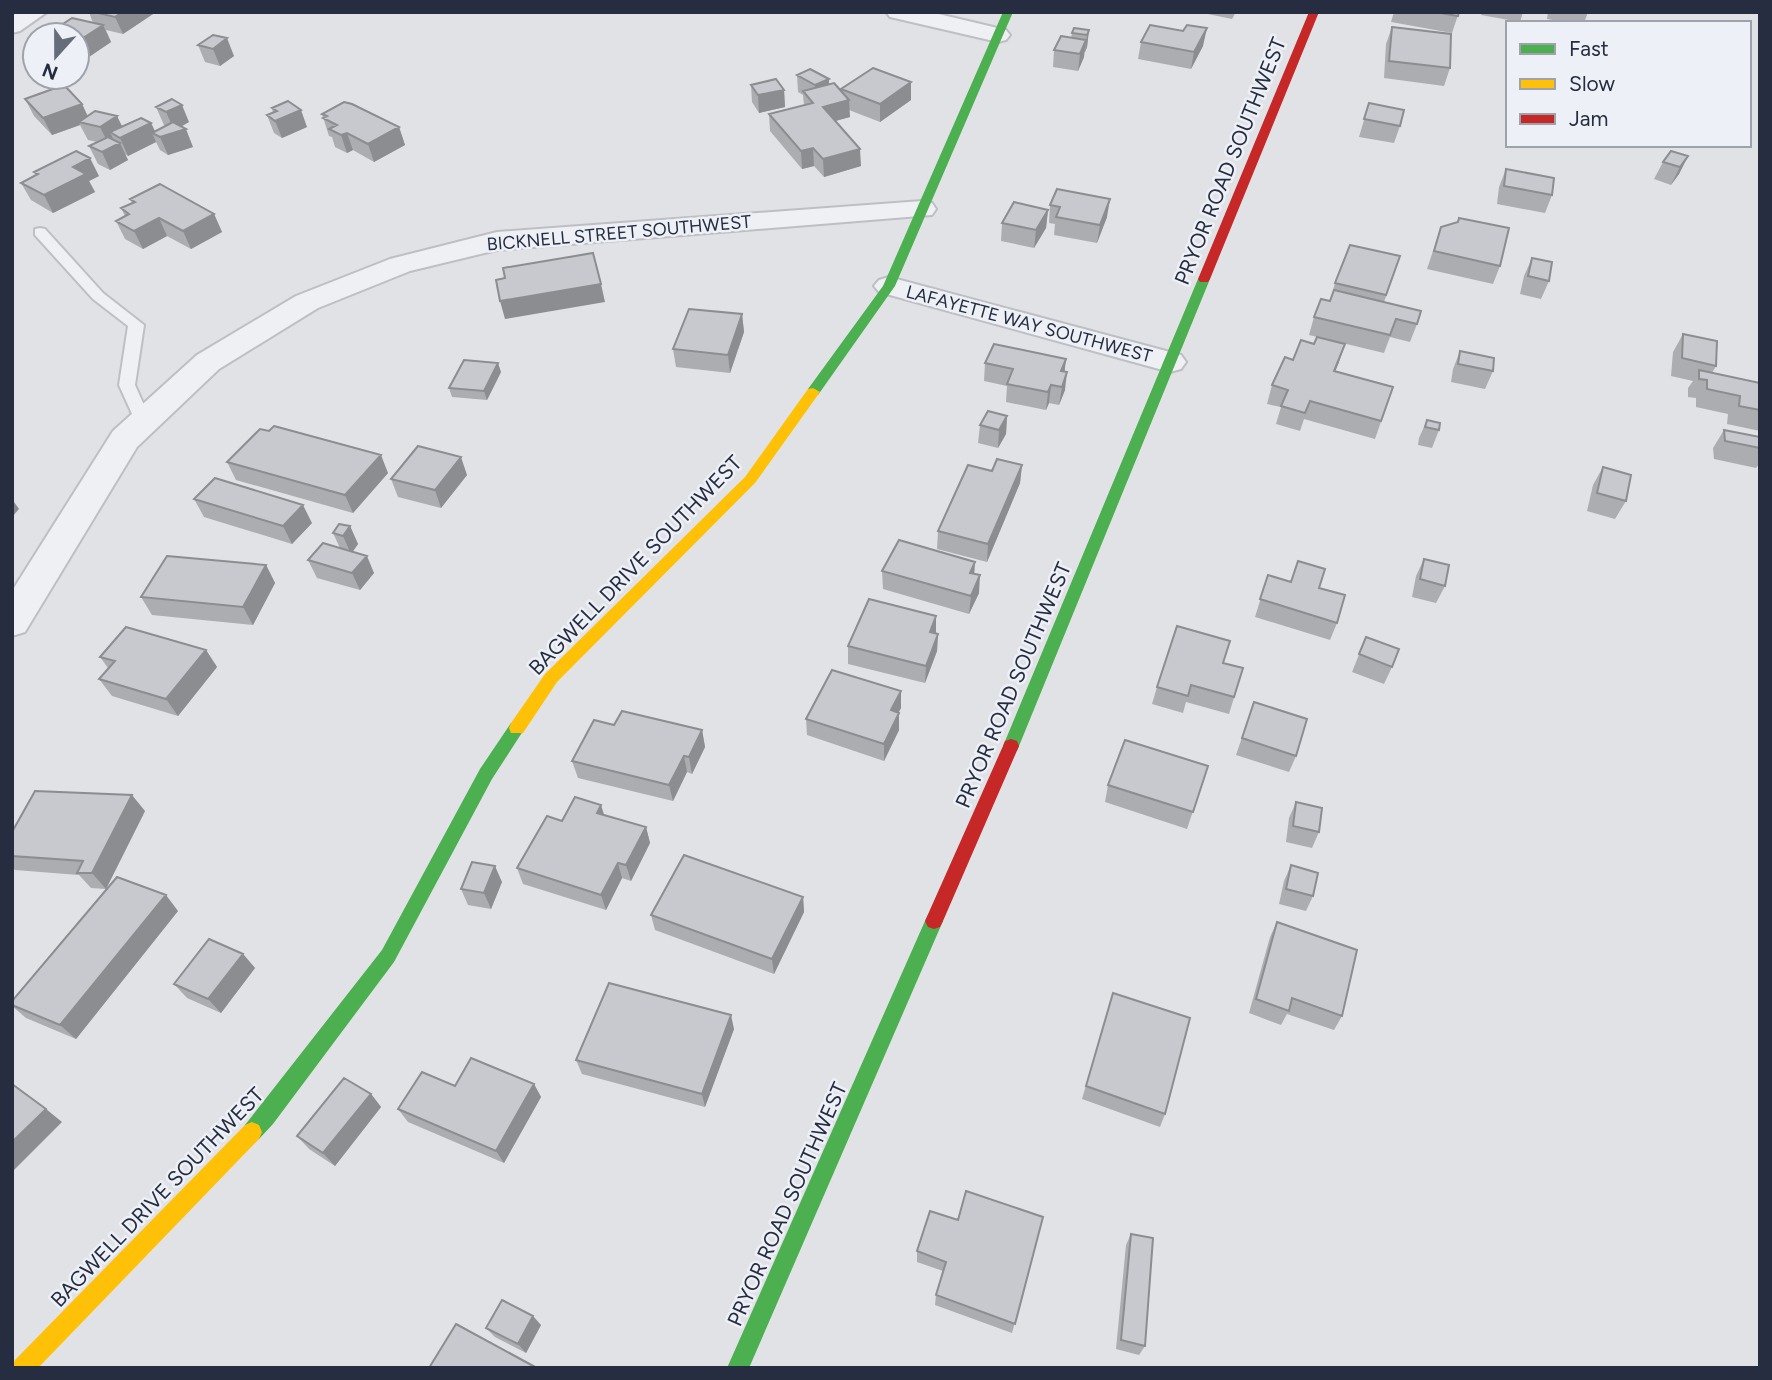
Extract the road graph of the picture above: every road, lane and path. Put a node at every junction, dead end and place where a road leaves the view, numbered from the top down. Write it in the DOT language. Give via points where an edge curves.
graph roads {
  1 [pos="34,12"];
  2 [pos="898,12"];
  3 [pos="1008,12"];
  4 [pos="1314,12"];
  5 [pos="12,26"];
  6 [pos="998,35"];
  7 [pos="922,209"];
  8 [pos="40,232"];
  9 [pos="889,286"];
  10 [pos="1170,362"];
  11 [pos="143,421"];
  12 [pos="12,622"];
  13 [pos="23,1368"];
  14 [pos="738,1368"];
  1 -- 5 [label="street"];
  2 -- 6 [label="street"];
  3 -- 6 [label="street, BAGWELL DRIVE SOUTHWEST"];
  4 -- 10 [label="street, PRYOR ROAD SOUTHWEST"];
  6 -- 7 [label="street, BAGWELL DRIVE SOUTHWEST"];
  7 -- 9 [label="street, BAGWELL DRIVE SOUTHWEST"];
  7 -- 11 [label="street, BICKNELL STREET SOUTHWEST" via="497,241 400,265 307,302 208,362"];
  8 -- 11 [label="lane" via="98,296 136,325 127,385"];
  9 -- 10 [label="street, LAFAYETTE WAY SOUTHWEST"];
  9 -- 13 [label="street, BAGWELL DRIVE SOUTHWEST" via="750,480 551,678 486,774 388,956 266,1117"];
  10 -- 14 [label="street, PRYOR ROAD SOUTHWEST" via="1028,707"];
  11 -- 12 [label="street, BICKNELL STREET SOUTHWEST" via="125,439"];
}
